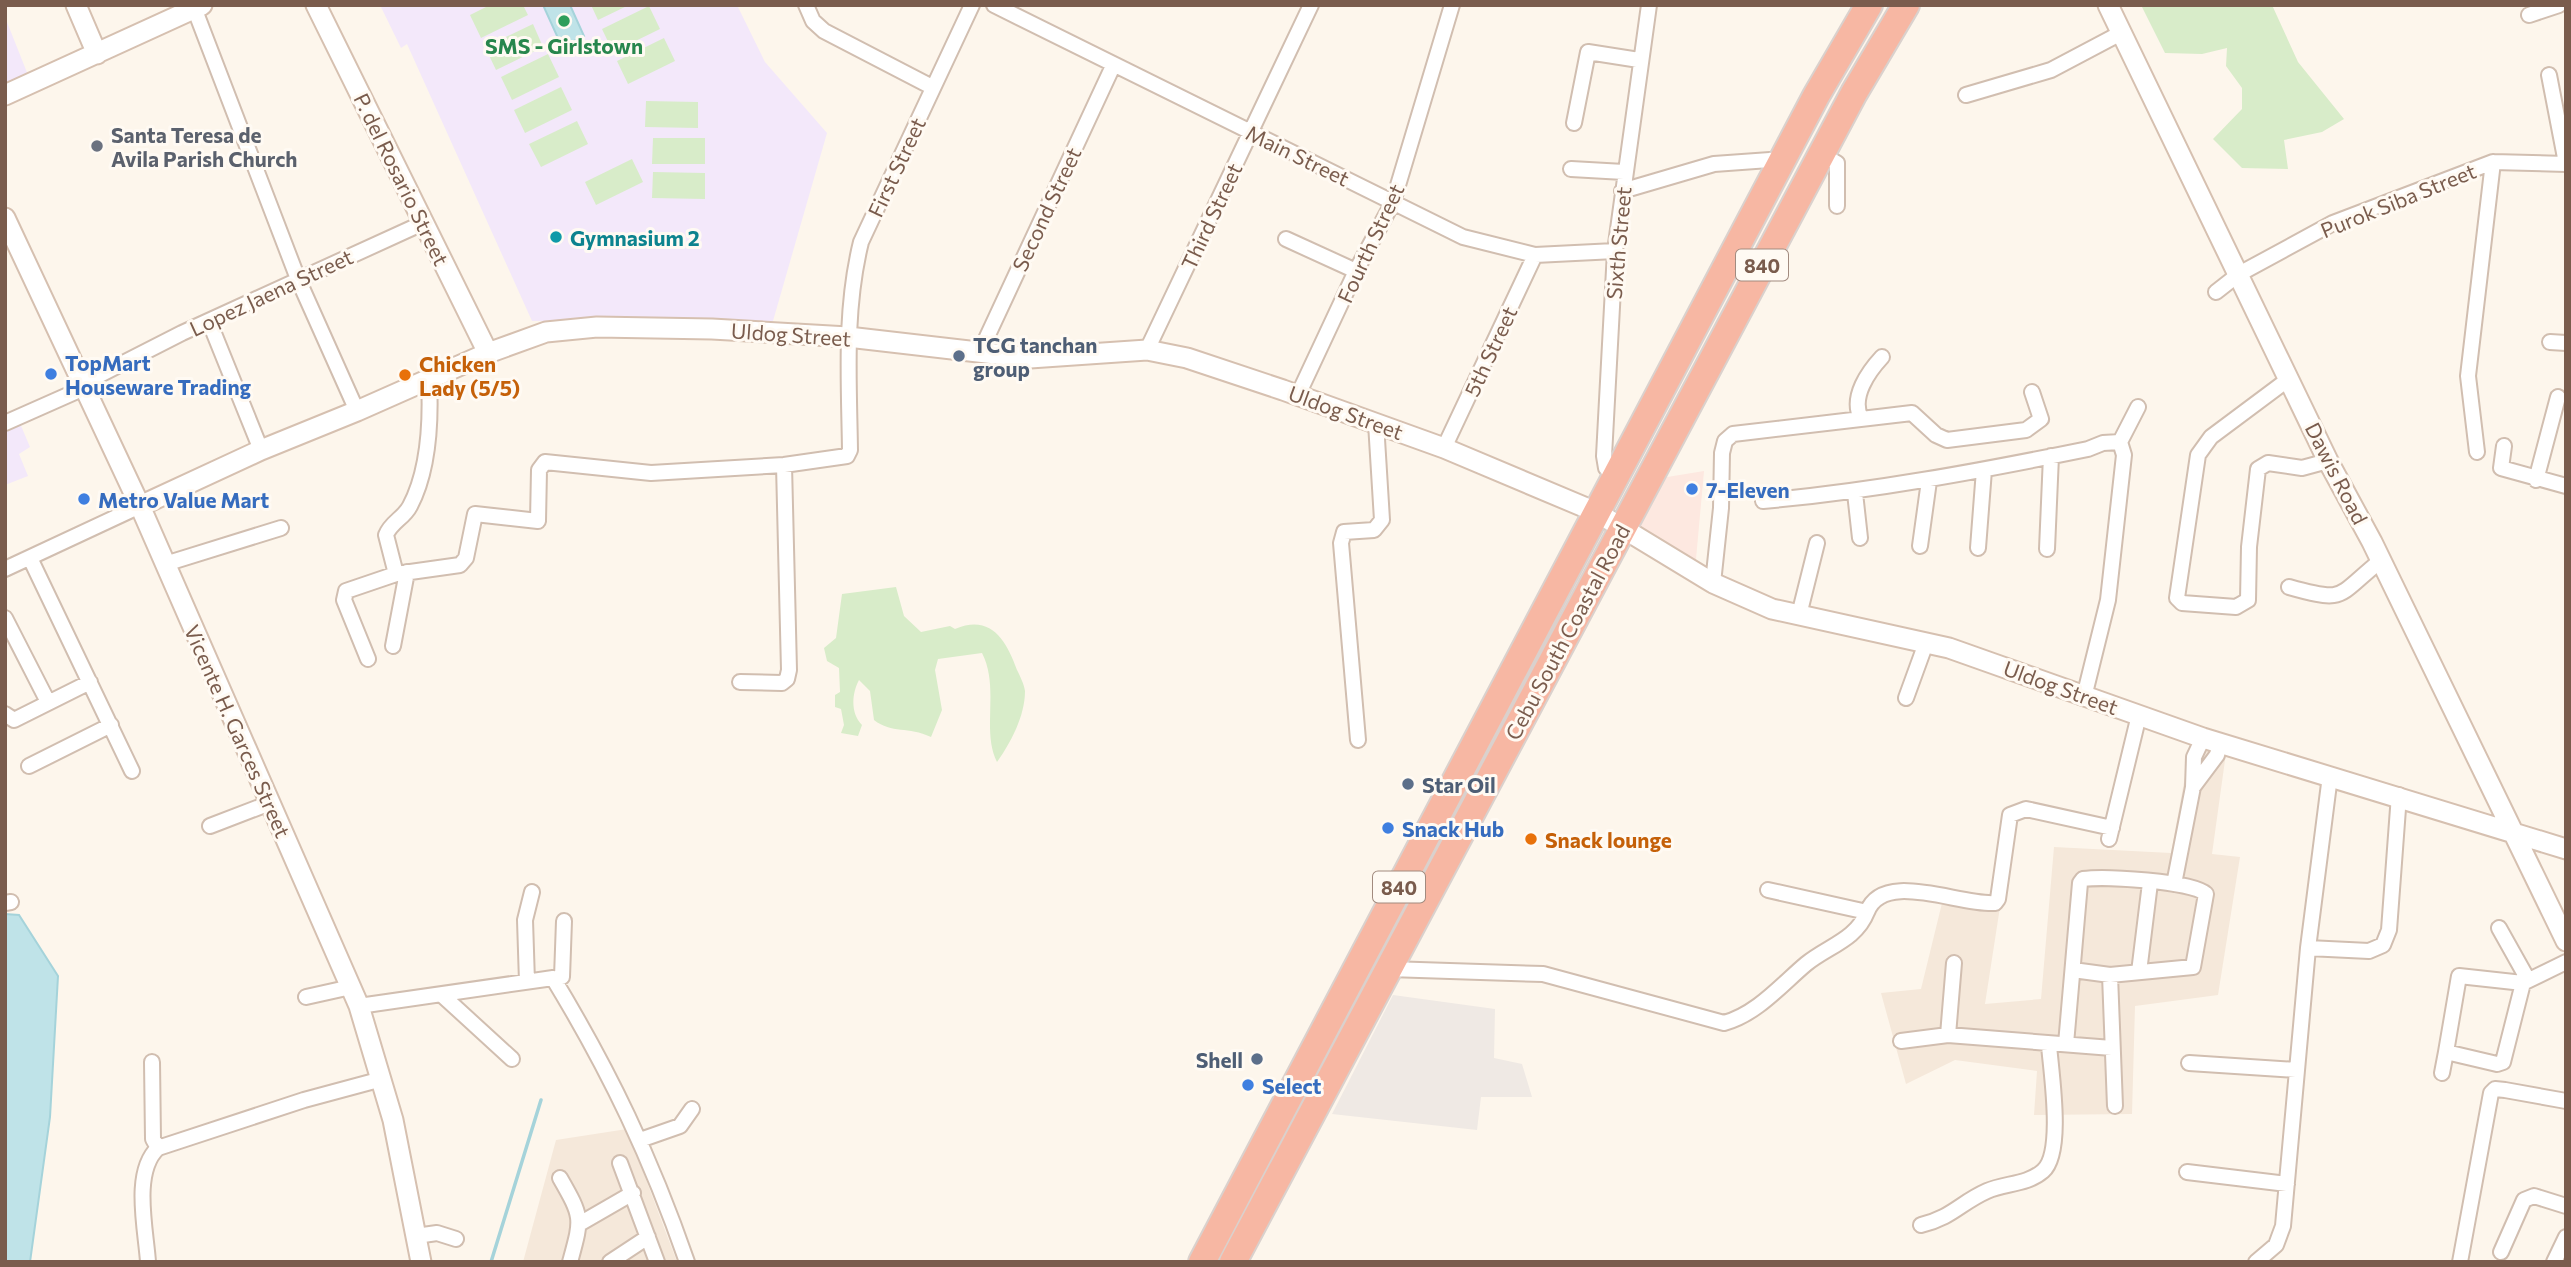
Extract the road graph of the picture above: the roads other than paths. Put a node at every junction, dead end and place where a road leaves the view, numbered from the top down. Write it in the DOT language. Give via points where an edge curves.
graph roads {
  1 [pos="76,5"];
  2 [pos="316,5"];
  3 [pos="806,5"];
  4 [pos="971,5"];
  5 [pos="994,5"];
  6 [pos="1311,5"];
  7 [pos="1452,5"];
  8 [pos="1649,5"];
  9 [pos="1869,5"];
  10 [pos="1906,5"];
  11 [pos="2108,5"];
  12 [pos="2559,5"];
  13 [pos="196,6"];
  14 [pos="2529,15"];
  15 [pos="2121,33"];
  16 [pos="97,54"];
  17 [pos="1639,60"];
  18 [pos="1112,66"];
  19 [pos="2549,75"];
  20 [pos="932,87"];
  21 [pos="1966,95"];
  22 [pos="5,96"];
  23 [pos="1574,123"];
  24 [pos="1250,132"];
  25 [pos="1821,154"];
  26 [pos="1783,159"];
  27 [pos="2493,162"];
  28 [pos="2566,164"];
  29 [pos="1571,169"];
  30 [pos="1624,172"];
  31 [pos="1622,191"];
  32 [pos="1393,202"];
  33 [pos="1837,206"];
  34 [pos="423,223"];
  35 [pos="7,228"];
  36 [pos="1286,239"];
  37 [pos="1615,251"];
  38 [pos="1535,255"];
  39 [pos="1356,271"];
  40 [pos="2239,274"];
  41 [pos="298,279"];
  42 [pos="2216,292"];
  43 [pos="209,321"];
  44 [pos="848,337"];
  45 [pos="2550,342"];
  46 [pos="2566,343"];
  47 [pos="1147,351"];
  48 [pos="980,352"];
  49 [pos="488,354"];
  50 [pos="1882,356"];
  51 [pos="2290,378"];
  52 [pos="429,380"];
  53 [pos="83,386"];
  54 [pos="2032,392"];
  55 [pos="1298,395"];
  56 [pos="2558,397"];
  57 [pos="2138,407"];
  58 [pos="357,411"];
  59 [pos="1861,418"];
  60 [pos="1376,422"];
  61 [pos="5,424"];
  62 [pos="2120,442"];
  63 [pos="2504,446"];
  64 [pos="1444,448"];
  65 [pos="261,450"];
  66 [pos="2477,452"];
  67 [pos="2051,456"];
  68 [pos="2328,461"];
  69 [pos="783,465"];
  70 [pos="1984,470"];
  71 [pos="1615,478"];
  72 [pos="2536,480"];
  73 [pos="1929,481"];
  74 [pos="2566,486"];
  75 [pos="1855,493"];
  76 [pos="1763,501"];
  77 [pos="139,506"];
  78 [pos="1596,512"];
  79 [pos="1622,527"];
  80 [pos="281,528"];
  81 [pos="1860,538"];
  82 [pos="1817,543"];
  83 [pos="1920,546"];
  84 [pos="1978,548"];
  85 [pos="2047,549"];
  86 [pos="30,558"];
  87 [pos="2379,562"];
  88 [pos="165,564"];
  89 [pos="5,569"];
  90 [pos="401,573"];
  91 [pos="1713,583"];
  92 [pos="2289,587"];
  93 [pos="1799,615"];
  94 [pos="5,618"];
  95 [pos="1926,643"];
  96 [pos="393,646"];
  97 [pos="368,659"];
  98 [pos="90,682"];
  99 [pos="740,682"];
  100 [pos="2084,697"];
  101 [pos="1906,698"];
  102 [pos="48,702"];
  103 [pos="5,714"];
  104 [pos="2139,715"];
  105 [pos="111,725"];
  106 [pos="1358,740"];
  107 [pos="2212,741"];
  108 [pos="29,766"];
  109 [pos="132,771"];
  110 [pos="2330,776"];
  111 [pos="2399,795"];
  112 [pos="270,803"];
  113 [pos="209,826"];
  114 [pos="2510,829"];
  115 [pos="2566,849"];
  116 [pos="2151,883"];
  117 [pos="2174,884"];
  118 [pos="1768,890"];
  119 [pos="532,892"];
  120 [pos="1867,912"];
  121 [pos="564,921"];
  122 [pos="2499,928"];
  123 [pos="2566,941"];
  124 [pos="2308,947"];
  125 [pos="2566,962"];
  126 [pos="1954,963"];
  127 [pos="1389,969"];
  128 [pos="2073,970"];
  129 [pos="2139,972"];
  130 [pos="2110,975"];
  131 [pos="562,977"];
  132 [pos="2525,981"];
  133 [pos="527,982"];
  134 [pos="351,987"];
  135 [pos="442,995"];
  136 [pos="306,998"];
  137 [pos="359,1006"];
  138 [pos="1948,1035"];
  139 [pos="1901,1041"];
  140 [pos="2066,1044"];
  141 [pos="2049,1045"];
  142 [pos="2112,1048"];
  143 [pos="2446,1052"];
  144 [pos="512,1059"];
  145 [pos="152,1062"];
  146 [pos="2189,1063"];
  147 [pos="2295,1070"];
  148 [pos="2442,1073"];
  149 [pos="382,1079"];
  150 [pos="2566,1101"];
  151 [pos="2115,1106"];
  152 [pos="692,1109"];
  153 [pos="640,1140"];
  154 [pos="158,1148"];
  155 [pos="620,1163"];
  156 [pos="2187,1172"];
  157 [pos="560,1178"];
  158 [pos="2287,1184"];
  159 [pos="633,1193"];
  160 [pos="2566,1206"];
  161 [pos="581,1223"];
  162 [pos="1921,1225"];
  163 [pos="416,1236"];
  164 [pos="648,1237"];
  165 [pos="2566,1237"];
  166 [pos="456,1239"];
  167 [pos="2501,1252"];
  168 [pos="148,1262"];
  169 [pos="421,1262"];
  170 [pos="570,1262"];
  171 [pos="610,1262"];
  172 [pos="657,1262"];
  173 [pos="687,1262"];
  174 [pos="1202,1262"];
  175 [pos="1233,1262"];
  176 [pos="2256,1262"];
  177 [pos="2460,1262"];
  178 [pos="2554,1262"];
  1 -- 16 [label="street"];
  2 -- 34 [label="street, P. del Rosario Street"];
  3 -- 20 [label="street" via="824,31"];
  4 -- 20 [label="street, First Street"];
  5 -- 18 [label="street, Main Street"];
  6 -- 24 [label="street, Third Street"];
  7 -- 32 [label="street, Fourth Street"];
  8 -- 17 [label="street, Sixth Street"];
  9 -- 26 [label="highway, Cebu South Coastal Road / 840"];
  10 -- 25 [label="highway, Cebu South Coastal Road / 840"];
  11 -- 15 [label="street, Dawis Road"];
  12 -- 14 [label="street"];
  13 -- 16 [label="street"];
  13 -- 41 [label="street"];
  15 -- 21 [label="street" via="2051,70"];
  15 -- 40 [label="street, Dawis Road"];
  16 -- 22 [label="street"];
  17 -- 23 [label="street" via="1588,52"];
  17 -- 30 [label="street, Sixth Street"];
  18 -- 24 [label="street, Main Street"];
  18 -- 48 [label="street, Second Street"];
  19 -- 28 [label="street"];
  20 -- 44 [label="street, First Street" via="861,242 852,279"];
  24 -- 32 [label="street, Main Street"];
  24 -- 47 [label="street, Third Street"];
  25 -- 33 [label="street" via="1838,163"];
  25 -- 79 [label="highway, Cebu South Coastal Road / 840"];
  26 -- 31 [label="street" via="1714,164"];
  26 -- 71 [label="highway, Cebu South Coastal Road / 840"];
  27 -- 28 [label="street, Purok Siba Street"];
  27 -- 40 [label="street, Purok Siba Street" via="2333,223"];
  27 -- 66 [label="street" via="2468,376"];
  29 -- 30 [label="street"];
  30 -- 31 [label="street, Sixth Street"];
  31 -- 37 [label="street, Sixth Street"];
  32 -- 38 [label="street, Main Street" via="1463,237"];
  32 -- 39 [label="street, Fourth Street"];
  34 -- 41 [label="street, Lopez Jaena Street"];
  34 -- 49 [label="street, P. del Rosario Street"];
  35 -- 53 [label="street, Vicente H. Garces Street"];
  36 -- 39 [label="street"];
  37 -- 38 [label="street, Main Street"];
  37 -- 71 [label="street, Sixth Street" via="1604,456 1606,468"];
  38 -- 64 [label="street, 5th Street"];
  39 -- 55 [label="street, Fourth Street"];
  40 -- 42 [label="street, Purok Siba Street"];
  40 -- 51 [label="street, Dawis Road"];
  41 -- 43 [label="street, Lopez Jaena Street"];
  41 -- 58 [label="street"];
  43 -- 53 [label="street, Lopez Jaena Street"];
  43 -- 65 [label="street"];
  44 -- 48 [label="street, Uldog Street"];
  44 -- 49 [label="street, Uldog Street" via="597,327 546,332"];
  44 -- 69 [label="street, First Street" via="850,450 843,459"];
  45 -- 46 [label="street"];
  47 -- 48 [label="street, Uldog Street" via="1030,358"];
  47 -- 55 [label="street, Uldog Street" via="1187,358"];
  49 -- 52 [label="street, Uldog Street"];
  50 -- 59 [label="street" via="1864,381 1858,409"];
  51 -- 68 [label="street, Dawis Road"];
  51 -- 68 [label="street" via="2211,437 2198,455 2177,598 2182,603 2236,607 2248,600 2258,469 2268,463 2302,468"];
  52 -- 58 [label="street, Uldog Street"];
  52 -- 90 [label="street" via="430,410 418,489 406,514 386,535"];
  53 -- 61 [label="street, Lopez Jaena Street"];
  53 -- 77 [label="street, Vicente H. Garces Street"];
  54 -- 59 [label="street" via="2041,419 2026,430 1947,440 1912,413"];
  55 -- 60 [label="street, Uldog Street"];
  56 -- 72 [label="street"];
  57 -- 62 [label="street"];
  58 -- 65 [label="street, Uldog Street"];
  59 -- 91 [label="street" via="1733,435 1725,441"];
  60 -- 64 [label="street, Uldog Street"];
  60 -- 106 [label="street" via="1382,520 1374,530 1344,532 1341,544"];
  62 -- 67 [label="street"];
  62 -- 100 [label="street" via="2124,455 2108,600"];
  63 -- 72 [label="street" via="2501,468"];
  64 -- 78 [label="street, Uldog Street"];
  65 -- 77 [label="street, Uldog Street"];
  67 -- 70 [label="street"];
  67 -- 85 [label="street"];
  68 -- 87 [label="street, Dawis Road"];
  69 -- 90 [label="street, First Street" via="651,473 545,462 539,470 538,521 475,514 464,562"];
  69 -- 99 [label="street" via="789,670 782,683"];
  70 -- 73 [label="street"];
  70 -- 84 [label="street"];
  71 -- 78 [label="highway, Cebu South Coastal Road / 840"];
  72 -- 74 [label="street"];
  73 -- 75 [label="street"];
  73 -- 83 [label="street"];
  75 -- 76 [label="street"];
  75 -- 81 [label="street"];
  77 -- 86 [label="street, Uldog Street"];
  77 -- 88 [label="street, Vicente H. Garces Street"];
  78 -- 79 [label="street, Uldog Street"];
  78 -- 174 [label="highway, Cebu South Coastal Road / 840"];
  79 -- 91 [label="street, Uldog Street"];
  79 -- 127 [label="highway, Cebu South Coastal Road / 840"];
  80 -- 88 [label="street"];
  82 -- 93 [label="street"];
  86 -- 89 [label="street, Uldog Street"];
  86 -- 98 [label="street"];
  87 -- 92 [label="street" via="2339,596 2328,598"];
  87 -- 114 [label="street, Dawis Road"];
  88 -- 112 [label="street, Vicente H. Garces Street"];
  90 -- 96 [label="street"];
  90 -- 97 [label="street" via="349,589 344,595"];
  91 -- 93 [label="street, Uldog Street" via="1772,609"];
  93 -- 95 [label="street, Uldog Street"];
  94 -- 102 [label="street"];
  95 -- 100 [label="street, Uldog Street"];
  95 -- 101 [label="street"];
  98 -- 102 [label="street"];
  98 -- 105 [label="street"];
  100 -- 104 [label="street, Uldog Street"];
  102 -- 103 [label="street" via="15,720"];
  104 -- 107 [label="street, Uldog Street"];
  104 -- 120 [label="street" via="2111,833 2017,810 2010,815 1994,903 1900,891 1880,894"];
  105 -- 108 [label="street"];
  105 -- 109 [label="street"];
  107 -- 110 [label="street, Uldog Street"];
  107 -- 117 [label="street" via="2217,755 2193,787"];
  110 -- 111 [label="street, Uldog Street"];
  110 -- 124 [label="street"];
  111 -- 114 [label="street, Uldog Street"];
  111 -- 124 [label="street" via="2384,945 2369,951"];
  112 -- 113 [label="street"];
  112 -- 134 [label="street, Vicente H. Garces Street"];
  114 -- 115 [label="street, Uldog Street"];
  114 -- 123 [label="street, Dawis Road"];
  116 -- 117 [label="street"];
  116 -- 128 [label="street" via="2083,879"];
  116 -- 129 [label="street"];
  117 -- 129 [label="street" via="2206,894 2196,962 2189,969"];
  118 -- 120 [label="street"];
  119 -- 133 [label="street" via="526,920"];
  120 -- 127 [label="street" via="1862,925 1848,937 1806,964 1740,1018 1724,1023 1543,974"];
  121 -- 131 [label="street"];
  122 -- 132 [label="street"];
  124 -- 147 [label="street"];
  125 -- 132 [label="street"];
  126 -- 138 [label="street"];
  127 -- 175 [label="highway, Cebu South Coastal Road / 840"];
  128 -- 130 [label="street"];
  128 -- 140 [label="street"];
  129 -- 130 [label="street"];
  130 -- 142 [label="street"];
  132 -- 143 [label="street" via="2502,1062"];
  132 -- 143 [label="street" via="2459,976"];
  133 -- 135 [label="street"];
  133 -- 153 [label="street" via="553,978 599,1053"];
  134 -- 136 [label="street"];
  134 -- 137 [label="street, Vicente H. Garces Street"];
  135 -- 137 [label="street"];
  135 -- 144 [label="street"];
  137 -- 149 [label="street, Vicente H. Garces Street"];
  138 -- 139 [label="street"];
  138 -- 141 [label="street"];
  140 -- 141 [label="street"];
  140 -- 142 [label="street"];
  141 -- 162 [label="street" via="2054,1119 2053,1150 2045,1170 2024,1182 1975,1196 1949,1217"];
  142 -- 151 [label="street"];
  143 -- 148 [label="street"];
  145 -- 154 [label="street" via="153,1139"];
  146 -- 147 [label="street"];
  147 -- 158 [label="street"];
  149 -- 154 [label="street"];
  149 -- 163 [label="street, Vicente H. Garces Street"];
  150 -- 177 [label="street" via="2505,1090 2491,1093"];
  152 -- 153 [label="street" via="680,1126"];
  153 -- 173 [label="street"];
  154 -- 168 [label="street" via="148,1161 145,1180"];
  155 -- 159 [label="street"];
  156 -- 158 [label="street"];
  157 -- 161 [label="street"];
  158 -- 176 [label="street" via="2280,1238"];
  159 -- 161 [label="street"];
  159 -- 164 [label="street"];
  160 -- 167 [label="street" via="2534,1196 2524,1200"];
  161 -- 170 [label="street"];
  163 -- 166 [label="street" via="437,1233"];
  163 -- 169 [label="street, Vicente H. Garces Street"];
  164 -- 171 [label="street"];
  164 -- 172 [label="street"];
  165 -- 178 [label="street"];
}
